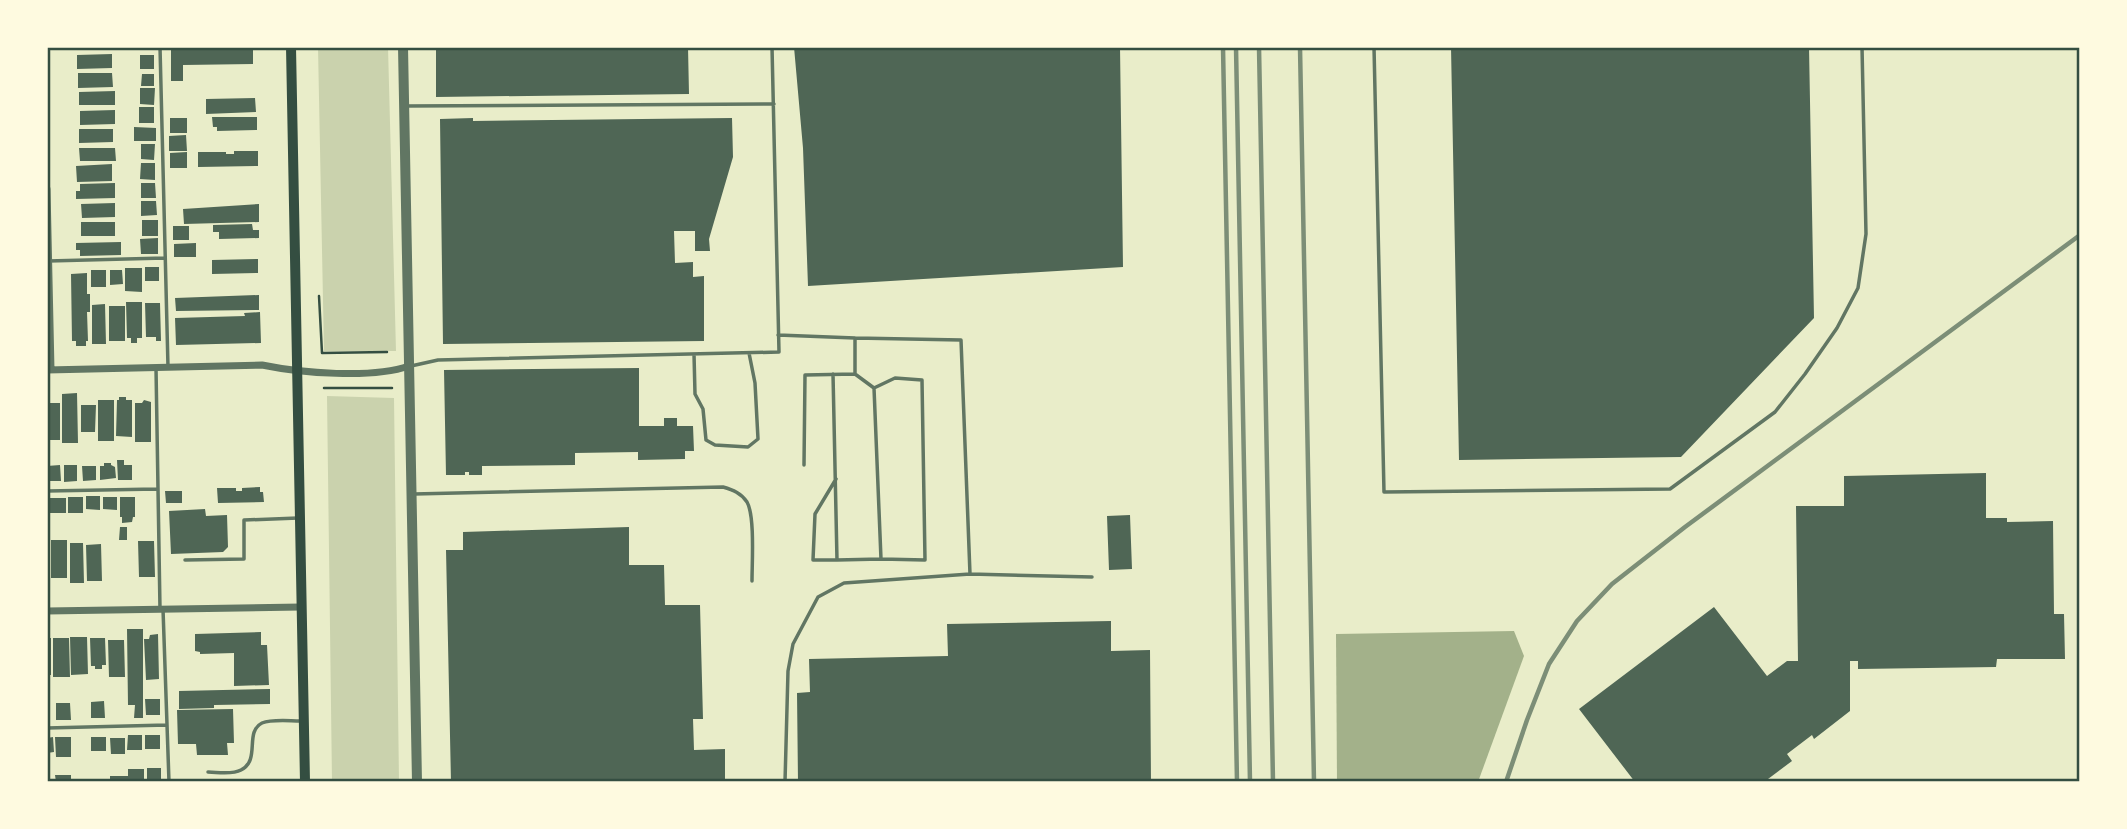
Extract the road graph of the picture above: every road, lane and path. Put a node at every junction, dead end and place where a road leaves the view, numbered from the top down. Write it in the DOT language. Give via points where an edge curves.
graph roads {
  1 [pos="160,47"];
  2 [pos="291,47"];
  3 [pos="403,47"];
  4 [pos="772,47"];
  5 [pos="1374,47"];
  6 [pos="1862,47"];
  7 [pos="774,104"];
  8 [pos="404,106"];
  9 [pos="47,189"];
  10 [pos="165,258"];
  11 [pos="48,261"];
  12 [pos="319,296"];
  13 [pos="778,335"];
  14 [pos="855,338"];
  15 [pos="387,352"];
  16 [pos="749,353"];
  17 [pos="694,354"];
  18 [pos="409,366"];
  19 [pos="156,368"];
  20 [pos="168,368"];
  21 [pos="49,370"];
  22 [pos="297,372"];
  23 [pos="833,374"];
  24 [pos="855,374"];
  25 [pos="324,388"];
  26 [pos="392,388"];
  27 [pos="874,388"];
  28 [pos="804,465"];
  29 [pos="836,479"];
  30 [pos="158,489"];
  31 [pos="47,491"];
  32 [pos="411,494"];
  33 [pos="300,518"];
  34 [pos="881,559"];
  35 [pos="185,560"];
  36 [pos="837,560"];
  37 [pos="970,574"];
  38 [pos="1092,577"];
  39 [pos="752,581"];
  40 [pos="302,607"];
  41 [pos="162,609"];
  42 [pos="47,611"];
  43 [pos="304,721"];
  44 [pos="167,725"];
  45 [pos="47,728"];
  46 [pos="208,772"];
  47 [pos="169,782"];
  48 [pos="305,782"];
  49 [pos="417,782"];
  50 [pos="785,782"];
  1 -- 10 [label="lane"];
  2 -- 22 [label="main road"];
  3 -- 8 [label="street"];
  4 -- 7 [label="lane"];
  5 -- 6 [label="lane" via="1384,492 1670,489 1774,412 1837,328 1858,288 1866,234"];
  7 -- 8 [label="lane"];
  7 -- 13 [label="lane"];
  8 -- 18 [label="street"];
  9 -- 11 [label="street"];
  10 -- 11 [label="lane"];
  10 -- 20 [label="lane"];
  11 -- 21 [label="street"];
  12 -- 15 [label="path" via="322,353"];
  13 -- 14 [label="lane"];
  13 -- 16 [label="lane" via="779,352"];
  14 -- 24 [label="lane"];
  14 -- 37 [label="lane" via="961,340"];
  16 -- 17 [label="lane"];
  16 -- 17 [label="lane" via="758,439 748,447 706,440 703,409 695,394"];
  17 -- 18 [label="lane" via="438,360"];
  18 -- 22 [label="street" via="395,371"];
  18 -- 32 [label="street"];
  19 -- 20 [label="street"];
  19 -- 21 [label="street"];
  19 -- 30 [label="lane"];
  20 -- 22 [label="street" via="262,365"];
  22 -- 33 [label="main road"];
  23 -- 24 [label="lane"];
  23 -- 28 [label="lane" via="806,375"];
  23 -- 29 [label="lane"];
  24 -- 27 [label="lane"];
  25 -- 26 [label="path"];
  27 -- 34 [label="lane"];
  27 -- 34 [label="lane" via="895,378 922,380 925,560"];
  29 -- 36 [label="lane"];
  29 -- 36 [label="lane" via="815,514 813,560"];
  30 -- 31 [label="lane"];
  30 -- 41 [label="lane"];
  32 -- 39 [label="lane" via="723,487 741,495 750,509"];
  32 -- 49 [label="street"];
  33 -- 35 [label="lane" via="244,520 244,559"];
  33 -- 40 [label="main road"];
  34 -- 36 [label="lane"];
  37 -- 38 [label="lane"];
  37 -- 50 [label="lane" via="844,583 818,597 793,644 788,671"];
  40 -- 41 [label="street"];
  40 -- 43 [label="main road"];
  41 -- 42 [label="street"];
  41 -- 44 [label="lane"];
  43 -- 46 [label="lane" via="258,725 252,755 244,768"];
  43 -- 48 [label="main road"];
  44 -- 45 [label="lane"];
  44 -- 47 [label="lane"];
}
